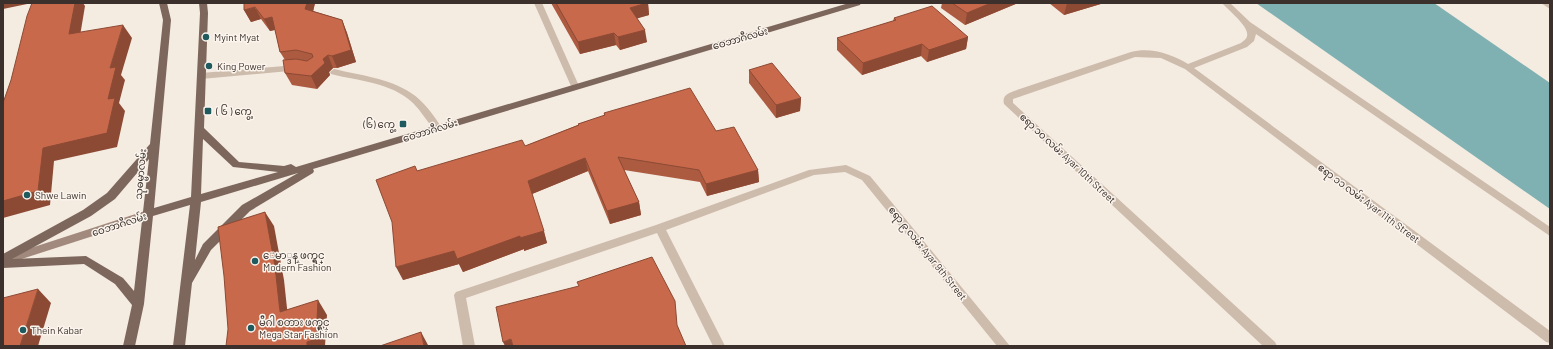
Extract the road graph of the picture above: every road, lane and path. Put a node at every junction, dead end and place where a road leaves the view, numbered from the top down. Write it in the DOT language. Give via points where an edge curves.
graph roads {
  1 [pos="163,3"];
  2 [pos="203,3"];
  3 [pos="538,3"];
  4 [pos="857,3"];
  5 [pos="1226,3"];
  6 [pos="1545,3"];
  7 [pos="1550,6"];
  8 [pos="1247,24"];
  9 [pos="1188,67"];
  10 [pos="308,68"];
  11 [pos="334,72"];
  12 [pos="201,76"];
  13 [pos="575,86"];
  14 [pos="437,128"];
  15 [pos="199,129"];
  16 [pos="154,146"];
  17 [pos="323,162"];
  18 [pos="196,200"];
  19 [pos="148,214"];
  20 [pos="660,228"];
  21 [pos="1550,232"];
  22 [pos="3,261"];
  23 [pos="186,285"];
  24 [pos="138,304"];
  25 [pos="1550,338"];
  26 [pos="129,346"];
  27 [pos="179,346"];
  28 [pos="469,346"];
  29 [pos="719,346"];
  30 [pos="1004,346"];
  31 [pos="1271,346"];
  1 -- 16 [label="main road, သုဓမ္မာလမ်း" via="167,20"];
  2 -- 12 [label="main road"];
  3 -- 13 [label="street"];
  4 -- 13 [label="main road, ဝေဘာဂီလမ်း"];
  5 -- 8 [label="street"];
  6 -- 7 [label="street"];
  8 -- 9 [label="street" via="1252,34 1251,39 1244,45"];
  8 -- 21 [label="street"];
  9 -- 25 [label="street, ဧရာ ၁၁ လမ်း Ayar 11th Street"];
  9 -- 31 [label="street, ဧရာ ၁၀ လမ်း Ayar 10th Street" via="1161,54 1134,54 1012,95 1008,100 1009,104"];
  10 -- 12 [label="street"];
  11 -- 14 [label="street" via="382,82 415,99"];
  12 -- 15 [label="main road"];
  13 -- 14 [label="main road, ဝေဘာဂီလမ်း"];
  14 -- 17 [label="main road, ဝေဘာဂီလမ်း"];
  15 -- 17 [label="main road" via="236,166 284,169"];
  15 -- 18 [label="main road"];
  16 -- 19 [label="main road, သုဓမ္မာလမ်း"];
  16 -- 22 [label="main road" via="111,196 87,213"];
  17 -- 18 [label="main road, ဝေဘာဂီလမ်း"];
  17 -- 23 [label="main road" via="246,208 207,246"];
  18 -- 19 [label="main road, ဝေဘာဂီလမ်း"];
  18 -- 23 [label="main road"];
  19 -- 22 [label="street, ဝေဘာဂီလမ်း"];
  19 -- 24 [label="main road, သုဓမ္မာလမ်း"];
  20 -- 28 [label="street" via="460,295"];
  20 -- 29 [label="street"];
  20 -- 30 [label="street, ဧရာ ၉ လမ်း Ayar 9th Street" via="813,172 846,168 866,178"];
  22 -- 24 [label="main road" via="86,260 119,281"];
  23 -- 27 [label="main road"];
  24 -- 26 [label="main road, သုဓမ္မာလမ်း"];
}
